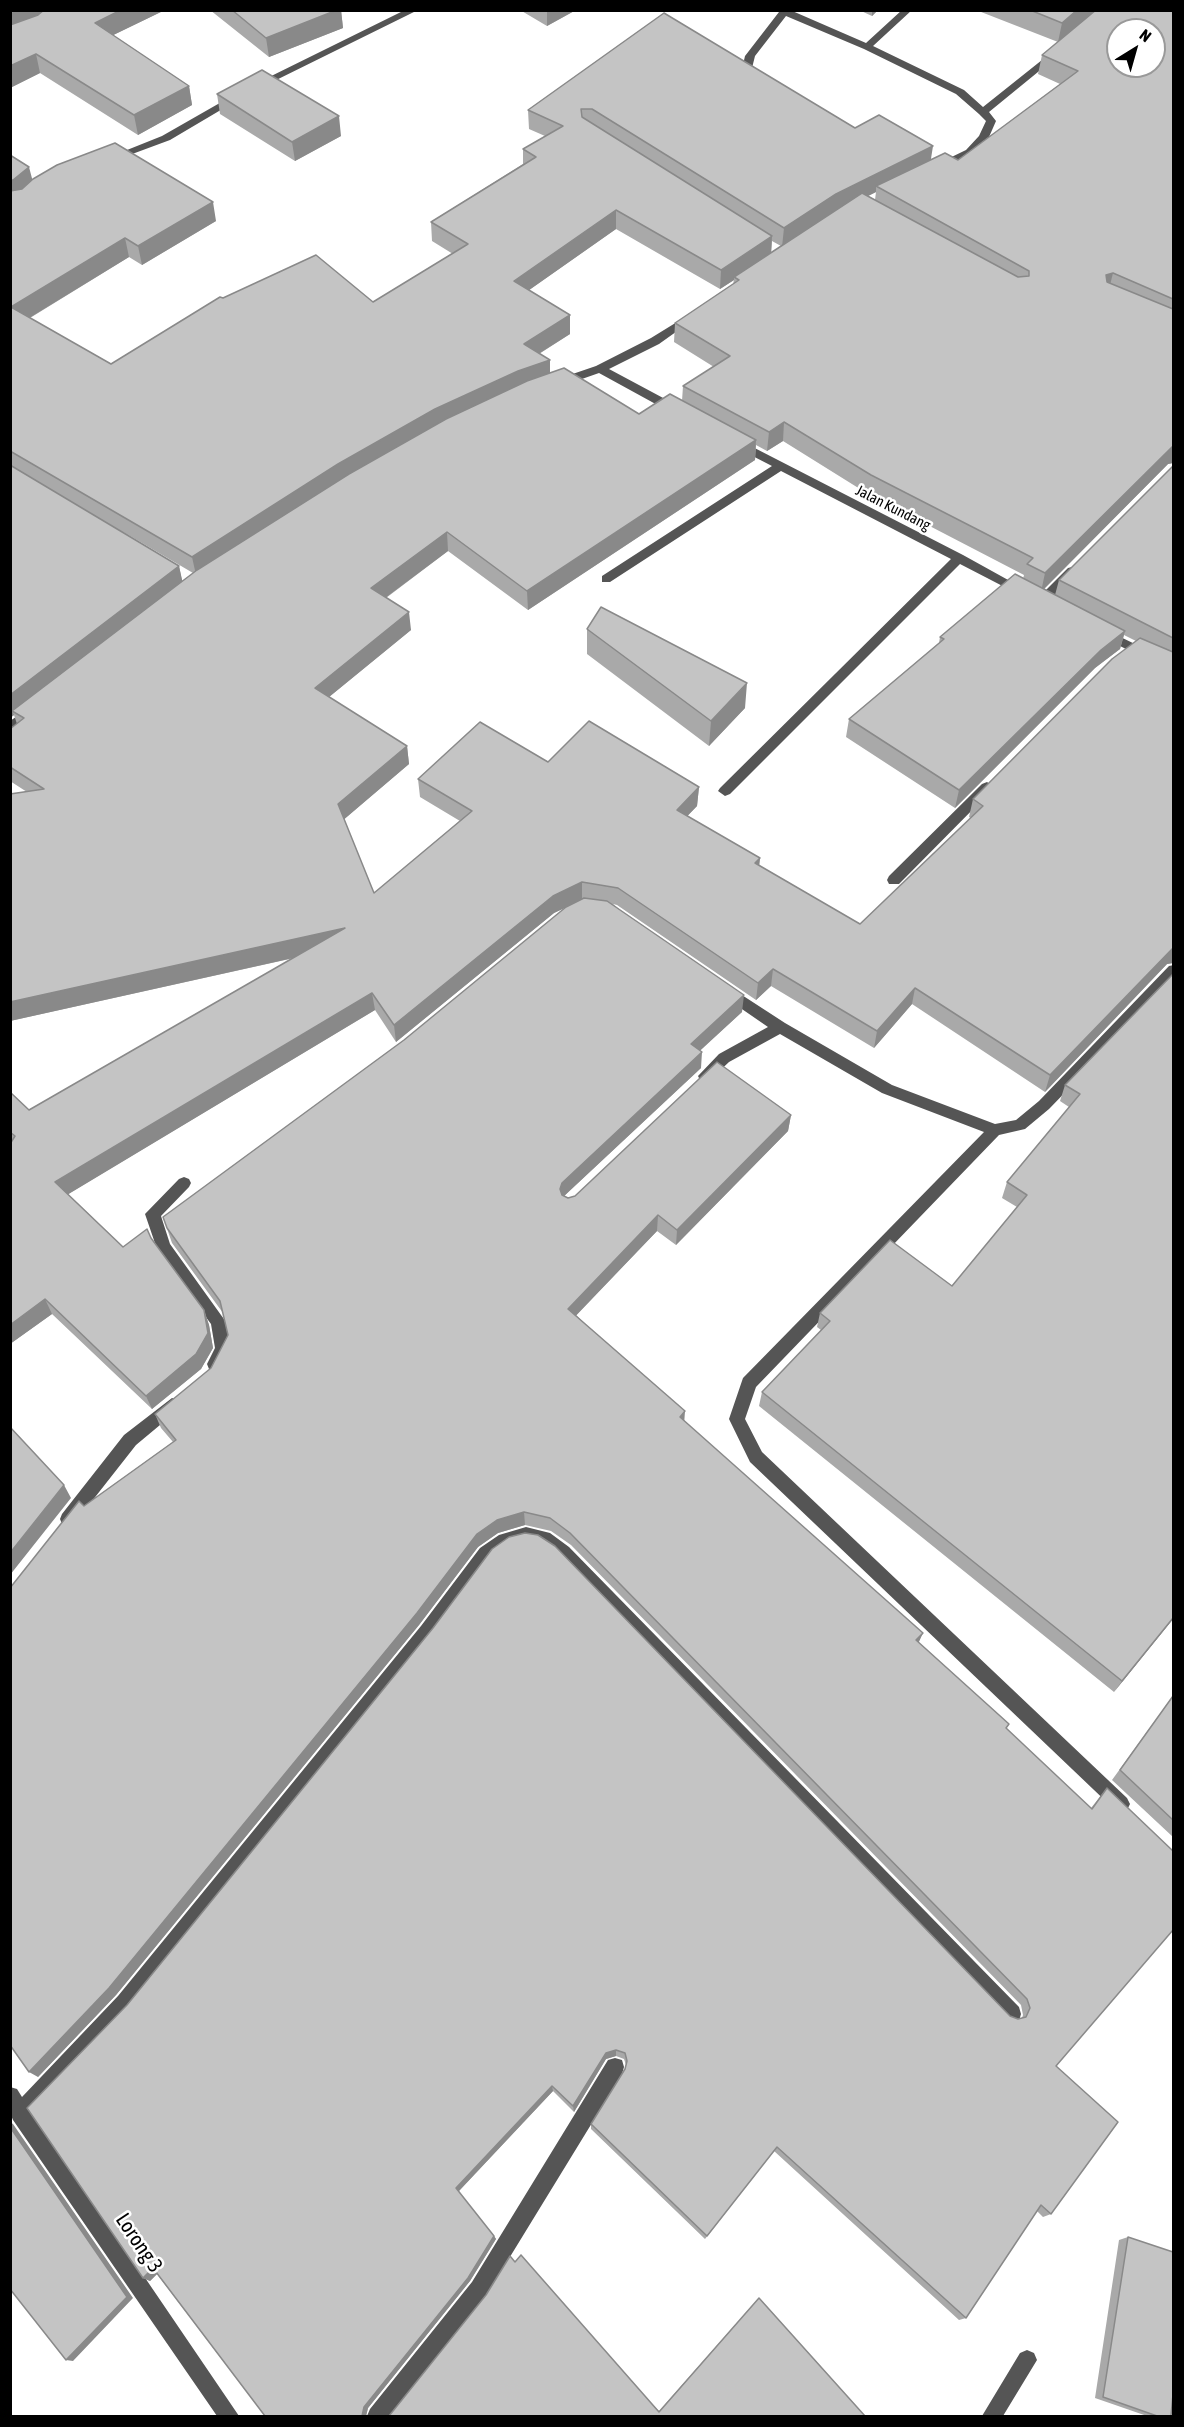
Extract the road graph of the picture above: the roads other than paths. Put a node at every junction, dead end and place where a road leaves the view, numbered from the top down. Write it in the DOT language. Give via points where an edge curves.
graph roads {
  1 [pos="414,10"];
  2 [pos="908,10"];
  3 [pos="783,11"];
  4 [pos="867,47"];
  5 [pos="1064,47"];
  6 [pos="771,86"];
  7 [pos="983,112"];
  8 [pos="98,163"];
  9 [pos="930,172"];
  10 [pos="703,308"];
  11 [pos="600,369"];
  12 [pos="545,387"];
  13 [pos="685,414"];
  14 [pos="727,437"];
  15 [pos="780,466"];
  16 [pos="958,558"];
  17 [pos="1083,560"];
  18 [pos="606,579"];
  19 [pos="1092,627"];
  20 [pos="1173,669"];
  21 [pos="38,706"];
  22 [pos="10,728"];
  23 [pos="993,781"];
  24 [pos="725,791"];
  25 [pos="894,880"];
  26 [pos="1173,970"];
  27 [pos="714,982"];
  28 [pos="780,1028"];
  29 [pos="698,1082"];
  30 [pos="995,1130"];
  31 [pos="184,1183"];
  32 [pos="209,1375"];
  33 [pos="183,1396"];
  34 [pos="58,1532"];
  35 [pos="1131,1814"];
  36 [pos="1012,2014"];
  37 [pos="615,2067"];
  38 [pos="15,2104"];
  39 [pos="1027,2360"];
  40 [pos="229,2416"];
  41 [pos="377,2416"];
  42 [pos="992,2416"];
  1 -- 8 [label="street" via="253,88 166,138"];
  2 -- 4 [label="street"];
  3 -- 4 [label="street"];
  3 -- 6 [label="street" via="750,56 747,69"];
  4 -- 7 [label="street" via="960,92"];
  5 -- 7 [label="street"];
  7 -- 9 [label="street" via="991,121 984,137 970,152"];
  10 -- 11 [label="street" via="655,341"];
  11 -- 12 [label="street"];
  11 -- 13 [label="street"];
  14 -- 15 [label="street, Jalan Kundang"];
  15 -- 16 [label="street, Jalan Kundang"];
  15 -- 18 [label="street"];
  16 -- 17 [label="street, Jalan Kundang" via="1047,604"];
  16 -- 24 [label="street"];
  19 -- 20 [label="street" via="1129,651"];
  21 -- 22 [label="street"];
  23 -- 25 [label="street"];
  26 -- 30 [label="street" via="1044,1105 1020,1125"];
  27 -- 28 [label="street"];
  28 -- 29 [label="street" via="724,1058"];
  28 -- 30 [label="street" via="887,1089"];
  30 -- 35 [label="street" via="749,1383 737,1419 756,1457"];
  31 -- 32 [label="street" via="153,1214 163,1247 218,1322 223,1348"];
  33 -- 34 [label="street" via="130,1440"];
  36 -- 38 [label="street" via="562,1551 544,1538 526,1536 505,1540 486,1554 125,2003"];
  37 -- 41 [label="street" via="479,2289"];
  38 -- 40 [label="street, Lorong 3"];
  39 -- 42 [label="street"];
}
